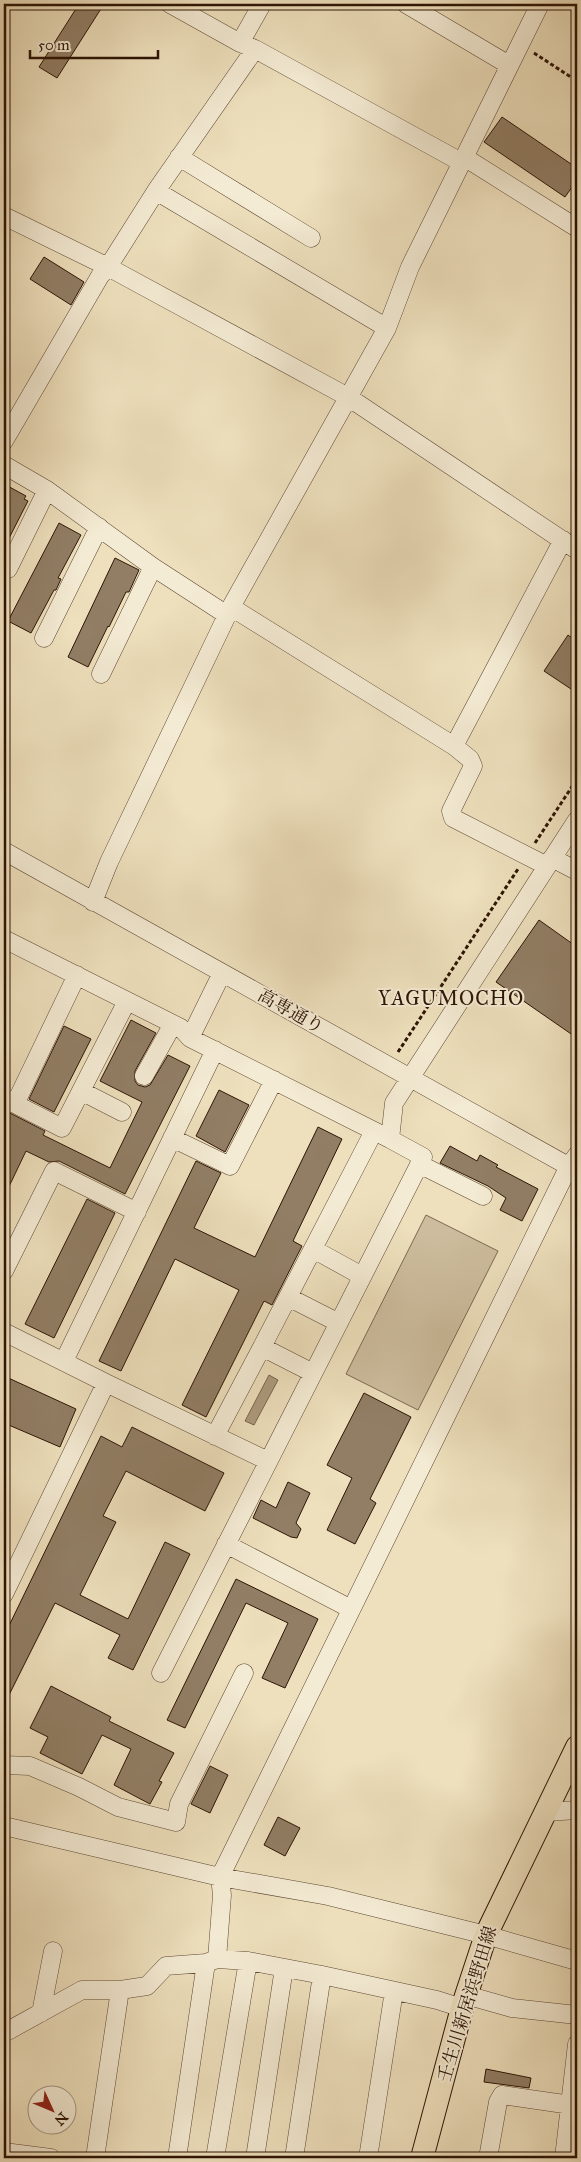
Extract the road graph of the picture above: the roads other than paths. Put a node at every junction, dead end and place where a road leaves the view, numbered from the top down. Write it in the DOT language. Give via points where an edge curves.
graph roads {
  1 [pos="170,4"];
  2 [pos="262,4"];
  3 [pos="406,4"];
  4 [pos="540,4"];
  5 [pos="248,46"];
  6 [pos="509,65"];
  7 [pos="179,157"];
  8 [pos="462,160"];
  9 [pos="156,190"];
  10 [pos="4,216"];
  11 [pos="577,228"];
  12 [pos="311,238"];
  13 [pos="108,267"];
  14 [pos="386,328"];
  15 [pos="348,397"];
  16 [pos="4,441"];
  17 [pos="4,465"];
  18 [pos="47,490"];
  19 [pos="99,527"];
  20 [pos="570,545"];
  21 [pos="153,567"];
  22 [pos="8,569"];
  23 [pos="229,611"];
  24 [pos="44,638"];
  25 [pos="101,674"];
  26 [pos="454,746"];
  27 [pos="577,820"];
  28 [pos="4,851"];
  29 [pos="550,862"];
  30 [pos="577,871"];
  31 [pos="93,902"];
  32 [pos="4,939"];
  33 [pos="222,973"];
  34 [pos="77,975"];
  35 [pos="127,1001"];
  36 [pos="173,1024"];
  37 [pos="190,1038"];
  38 [pos="215,1050"];
  39 [pos="144,1076"];
  40 [pos="409,1077"];
  41 [pos="274,1080"];
  42 [pos="81,1091"];
  43 [pos="7,1102"];
  44 [pos="122,1112"];
  45 [pos="382,1135"];
  46 [pos="172,1138"];
  47 [pos="419,1164"];
  48 [pos="574,1164"];
  49 [pos="483,1196"];
  50 [pos="137,1212"];
  51 [pos="313,1249"];
  52 [pos="4,1271"];
  53 [pos="362,1276"];
  54 [pos="288,1297"];
  55 [pos="338,1323"];
  56 [pos="4,1332"];
  57 [pos="262,1346"];
  58 [pos="64,1361"];
  59 [pos="313,1373"];
  60 [pos="106,1383"];
  61 [pos="215,1436"];
  62 [pos="268,1461"];
  63 [pos="226,1544"];
  64 [pos="4,1594"];
  65 [pos="351,1609"];
  66 [pos="161,1673"];
  67 [pos="244,1673"];
  68 [pos="577,1748"];
  69 [pos="4,1765"];
  70 [pos="577,1810"];
  71 [pos="546,1812"];
  72 [pos="4,1826"];
  73 [pos="220,1878"];
  74 [pos="486,1935"];
  75 [pos="53,1951"];
  76 [pos="211,1961"];
  77 [pos="248,1961"];
  78 [pos="577,1961"];
  79 [pos="284,1968"];
  80 [pos="322,1975"];
  81 [pos="120,1990"];
  82 [pos="394,1991"];
  83 [pos="464,2002"];
  84 [pos="42,2013"];
  85 [pos="577,2015"];
  86 [pos="4,2033"];
  87 [pos="577,2044"];
  88 [pos="573,2110"];
  89 [pos="4,2152"];
  90 [pos="51,2158"];
  91 [pos="95,2158"];
  92 [pos="177,2158"];
  93 [pos="216,2158"];
  94 [pos="255,2158"];
  95 [pos="294,2158"];
  96 [pos="368,2158"];
  97 [pos="422,2158"];
  98 [pos="488,2158"];
  99 [pos="564,2158"];
  1 -- 5 [label="street"];
  2 -- 5 [label="street"];
  3 -- 6 [label="street"];
  4 -- 6 [label="street"];
  5 -- 7 [label="street"];
  5 -- 8 [label="street"];
  6 -- 8 [label="street"];
  7 -- 9 [label="street"];
  7 -- 12 [label="street"];
  8 -- 11 [label="street"];
  8 -- 14 [label="street" via="410,267"];
  9 -- 13 [label="street"];
  9 -- 14 [label="street"];
  10 -- 13 [label="street"];
  13 -- 15 [label="street"];
  13 -- 16 [label="street"];
  14 -- 15 [label="street"];
  15 -- 20 [label="street"];
  15 -- 23 [label="street"];
  17 -- 18 [label="street"];
  18 -- 19 [label="street"];
  18 -- 22 [label="street"];
  19 -- 21 [label="street"];
  19 -- 24 [label="street"];
  20 -- 26 [label="street"];
  21 -- 23 [label="street"];
  21 -- 25 [label="street"];
  23 -- 26 [label="street"];
  23 -- 31 [label="street"];
  26 -- 29 [label="street" via="470,759 473,766 451,811 453,818 527,856"];
  27 -- 29 [label="street"];
  28 -- 31 [label="street, 高専通り"];
  29 -- 30 [label="street"];
  29 -- 40 [label="street"];
  31 -- 33 [label="street, 高専通り"];
  32 -- 34 [label="street"];
  33 -- 37 [label="street"];
  33 -- 40 [label="street, 高専通り"];
  34 -- 35 [label="street"];
  34 -- 43 [label="street"];
  35 -- 36 [label="street"];
  35 -- 42 [label="street"];
  36 -- 37 [label="street"];
  36 -- 39 [label="street"];
  37 -- 38 [label="street"];
  38 -- 41 [label="street"];
  38 -- 46 [label="street"];
  40 -- 45 [label="street" via="394,1103"];
  40 -- 48 [label="street, 高専通り"];
  41 -- 45 [label="street"];
  41 -- 46 [label="street" via="230,1166"];
  42 -- 43 [label="street" via="62,1128"];
  42 -- 44 [label="street"];
  45 -- 47 [label="street" via="423,1157"];
  45 -- 51 [label="street"];
  46 -- 50 [label="street"];
  47 -- 49 [label="street"];
  47 -- 53 [label="street"];
  48 -- 65 [label="street"];
  50 -- 52 [label="street" via="54,1171"];
  50 -- 58 [label="street"];
  51 -- 53 [label="street"];
  51 -- 54 [label="street"];
  53 -- 55 [label="street"];
  54 -- 55 [label="street"];
  54 -- 57 [label="street"];
  55 -- 59 [label="street"];
  56 -- 58 [label="street"];
  57 -- 59 [label="street"];
  57 -- 61 [label="street"];
  58 -- 60 [label="street"];
  59 -- 62 [label="street"];
  60 -- 61 [label="street"];
  60 -- 64 [label="street"];
  61 -- 62 [label="street"];
  62 -- 63 [label="street"];
  63 -- 65 [label="street"];
  63 -- 66 [label="street"];
  65 -- 73 [label="street"];
  67 -- 69 [label="street" via="179,1804 176,1822 118,1807 30,1766"];
  68 -- 71 [label="main road, 壬生川新居浜野田線"];
  70 -- 71 [label="street"];
  71 -- 74 [label="main road, 壬生川新居浜野田線"];
  72 -- 73 [label="street"];
  73 -- 74 [label="street" via="328,1896"];
  73 -- 76 [label="street" via="222,1895"];
  74 -- 78 [label="street"];
  74 -- 83 [label="main road, 壬生川新居浜野田線"];
  75 -- 84 [label="street"];
  76 -- 77 [label="street"];
  76 -- 81 [label="street" via="166,1966 147,1986"];
  76 -- 92 [label="street"];
  77 -- 79 [label="street"];
  77 -- 93 [label="street"];
  79 -- 80 [label="street"];
  79 -- 94 [label="street"];
  80 -- 82 [label="street"];
  80 -- 95 [label="street"];
  81 -- 84 [label="street" via="82,1990"];
  81 -- 91 [label="street"];
  82 -- 83 [label="street"];
  82 -- 96 [label="street"];
  83 -- 85 [label="street"];
  83 -- 97 [label="main road, 壬生川新居浜野田線"];
  84 -- 86 [label="street"];
  87 -- 88 [label="street"];
  88 -- 98 [label="street" via="502,2094"];
  88 -- 99 [label="street"];
  89 -- 90 [label="street"];
}
